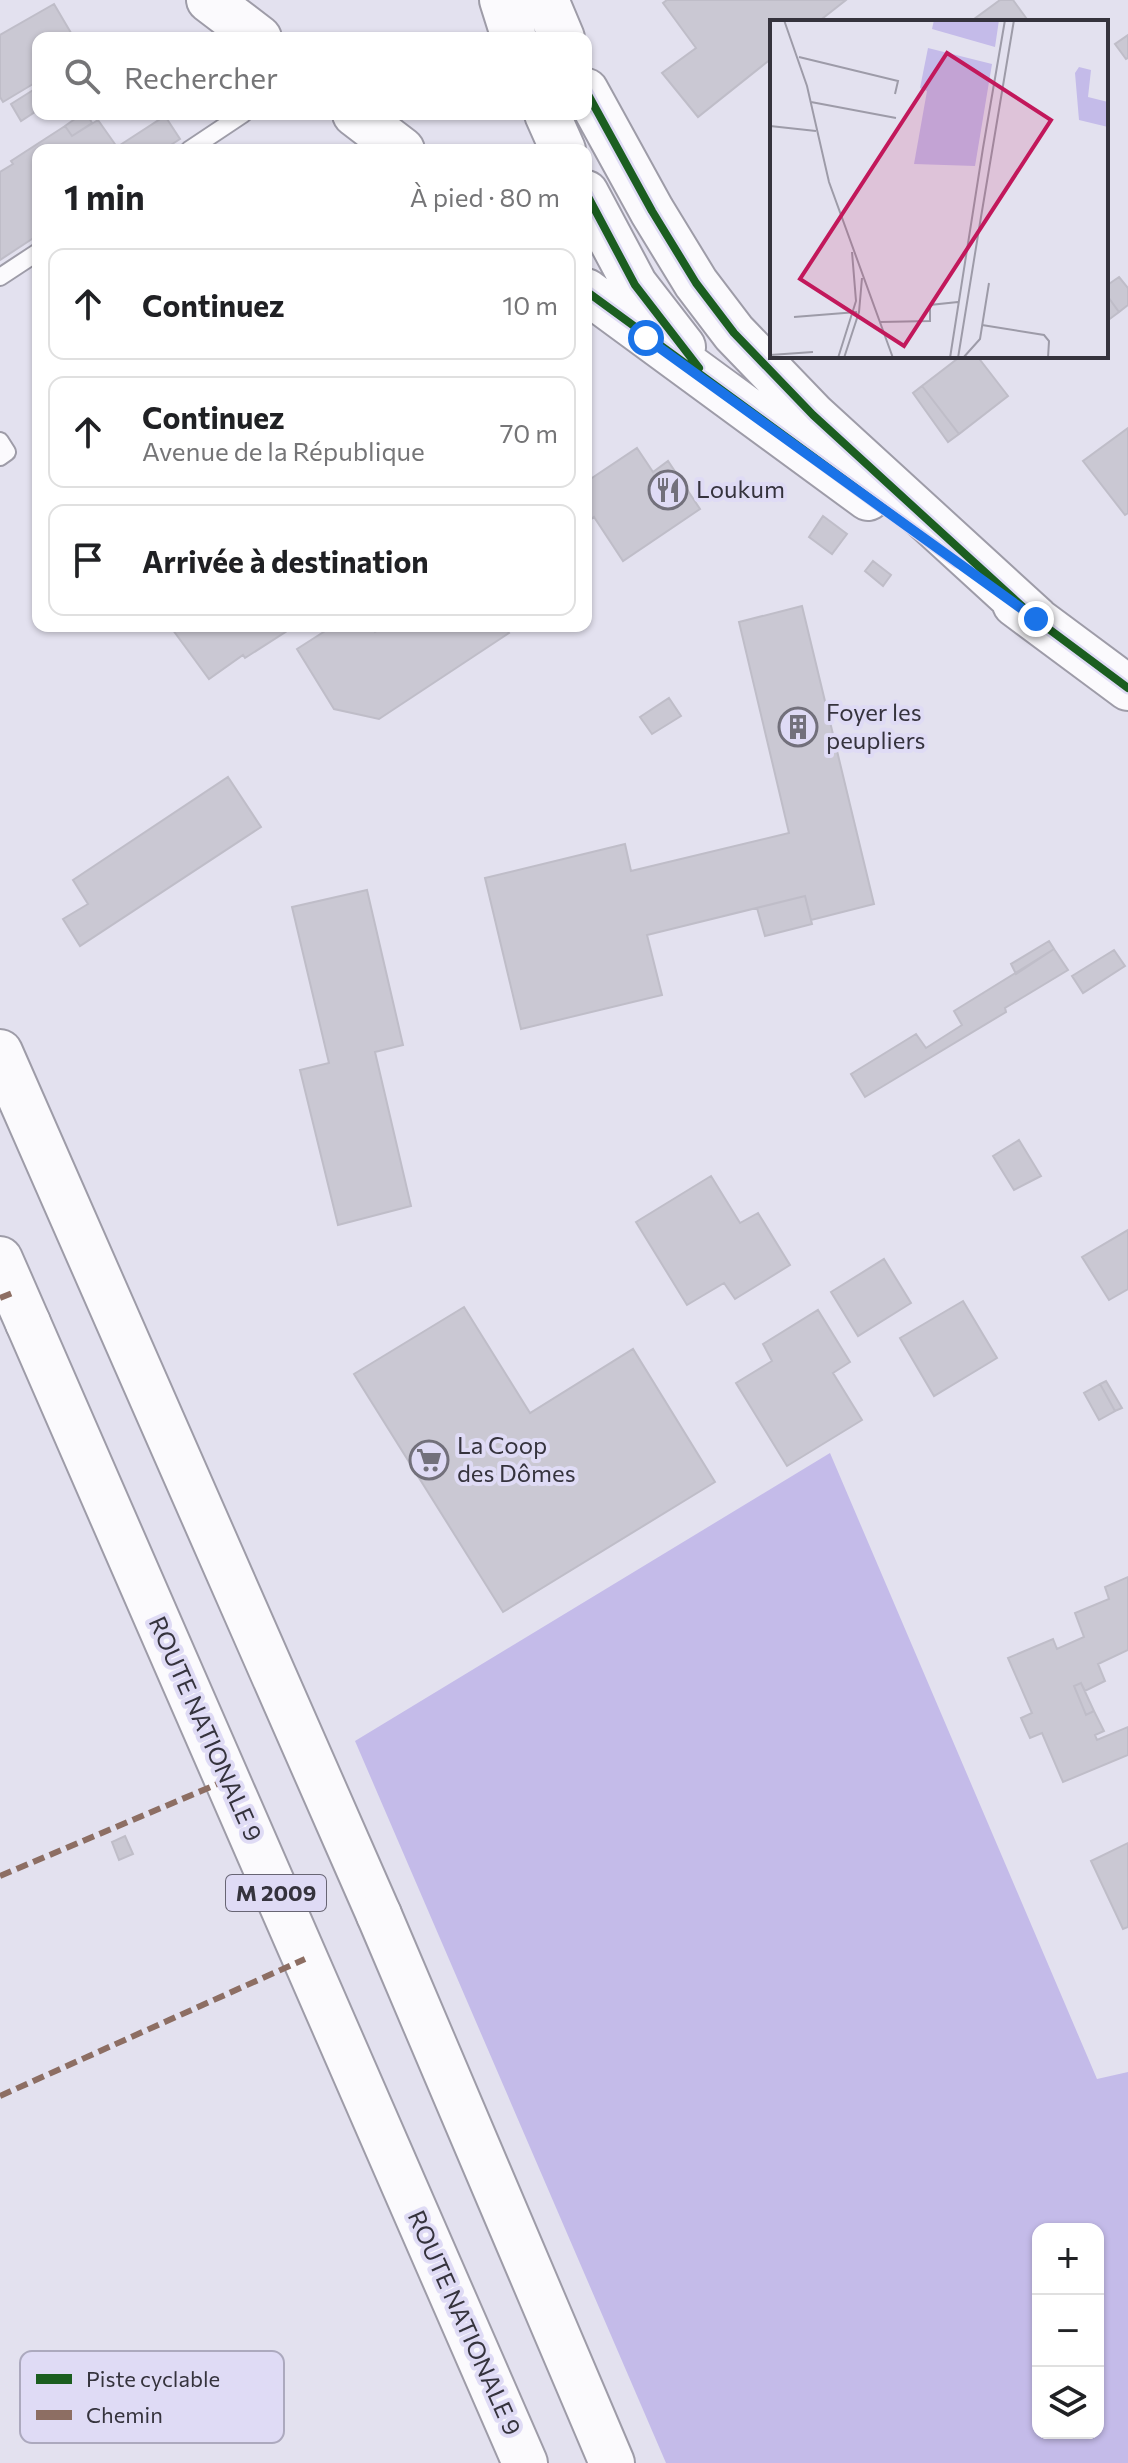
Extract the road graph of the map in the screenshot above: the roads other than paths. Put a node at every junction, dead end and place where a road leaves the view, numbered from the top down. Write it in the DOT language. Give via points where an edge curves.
graph roads {
  1 [pos="209,0"];
  2 [pos="502,0"];
  3 [pos="546,0"];
  4 [pos="251,32"];
  5 [pos="512,32"];
  6 [pos="559,32"];
  7 [pos="592,102"];
  8 [pos="234,120"];
  9 [pos="550,120"];
  10 [pos="379,133"];
  11 [pos="198,144"];
  12 [pos="412,144"];
  13 [pos="560,144"];
  14 [pos="592,198"];
  15 [pos="592,206"];
  16 [pos="652,211"];
  17 [pos="32,256"];
  18 [pos="0,277"];
  19 [pos="592,295"];
  20 [pos="711,384"];
  21 [pos="0,441"];
  22 [pos="0,457"];
  23 [pos="1036,619"];
  24 [pos="1128,688"];
  25 [pos="0,1052"];
  26 [pos="0,1259"];
  27 [pos="525,2463"];
  28 [pos="612,2463"];
  1 -- 4 [label="main road"];
  2 -- 5 [label="main road"];
  3 -- 6 [label="main road"];
  7 -- 16 [label="main road"];
  8 -- 11 [label="lane"];
  9 -- 13 [label="main road"];
  10 -- 12 [label="main road"];
  14 -- 16 [label="main road"];
  15 -- 20 [label="main road" via="635,285"];
  16 -- 23 [label="main road" via="734,333 813,415"];
  17 -- 18 [label="lane"];
  19 -- 20 [label="main road"];
  20 -- 23 [label="main road"];
  21 -- 22 [label="lane" via="7,452"];
  23 -- 24 [label="main road"];
  25 -- 28 [label="main road, M 2009" via="379,1915"];
  26 -- 27 [label="main road, ROUTE NATIONALE 9 / M 2009"];
}
